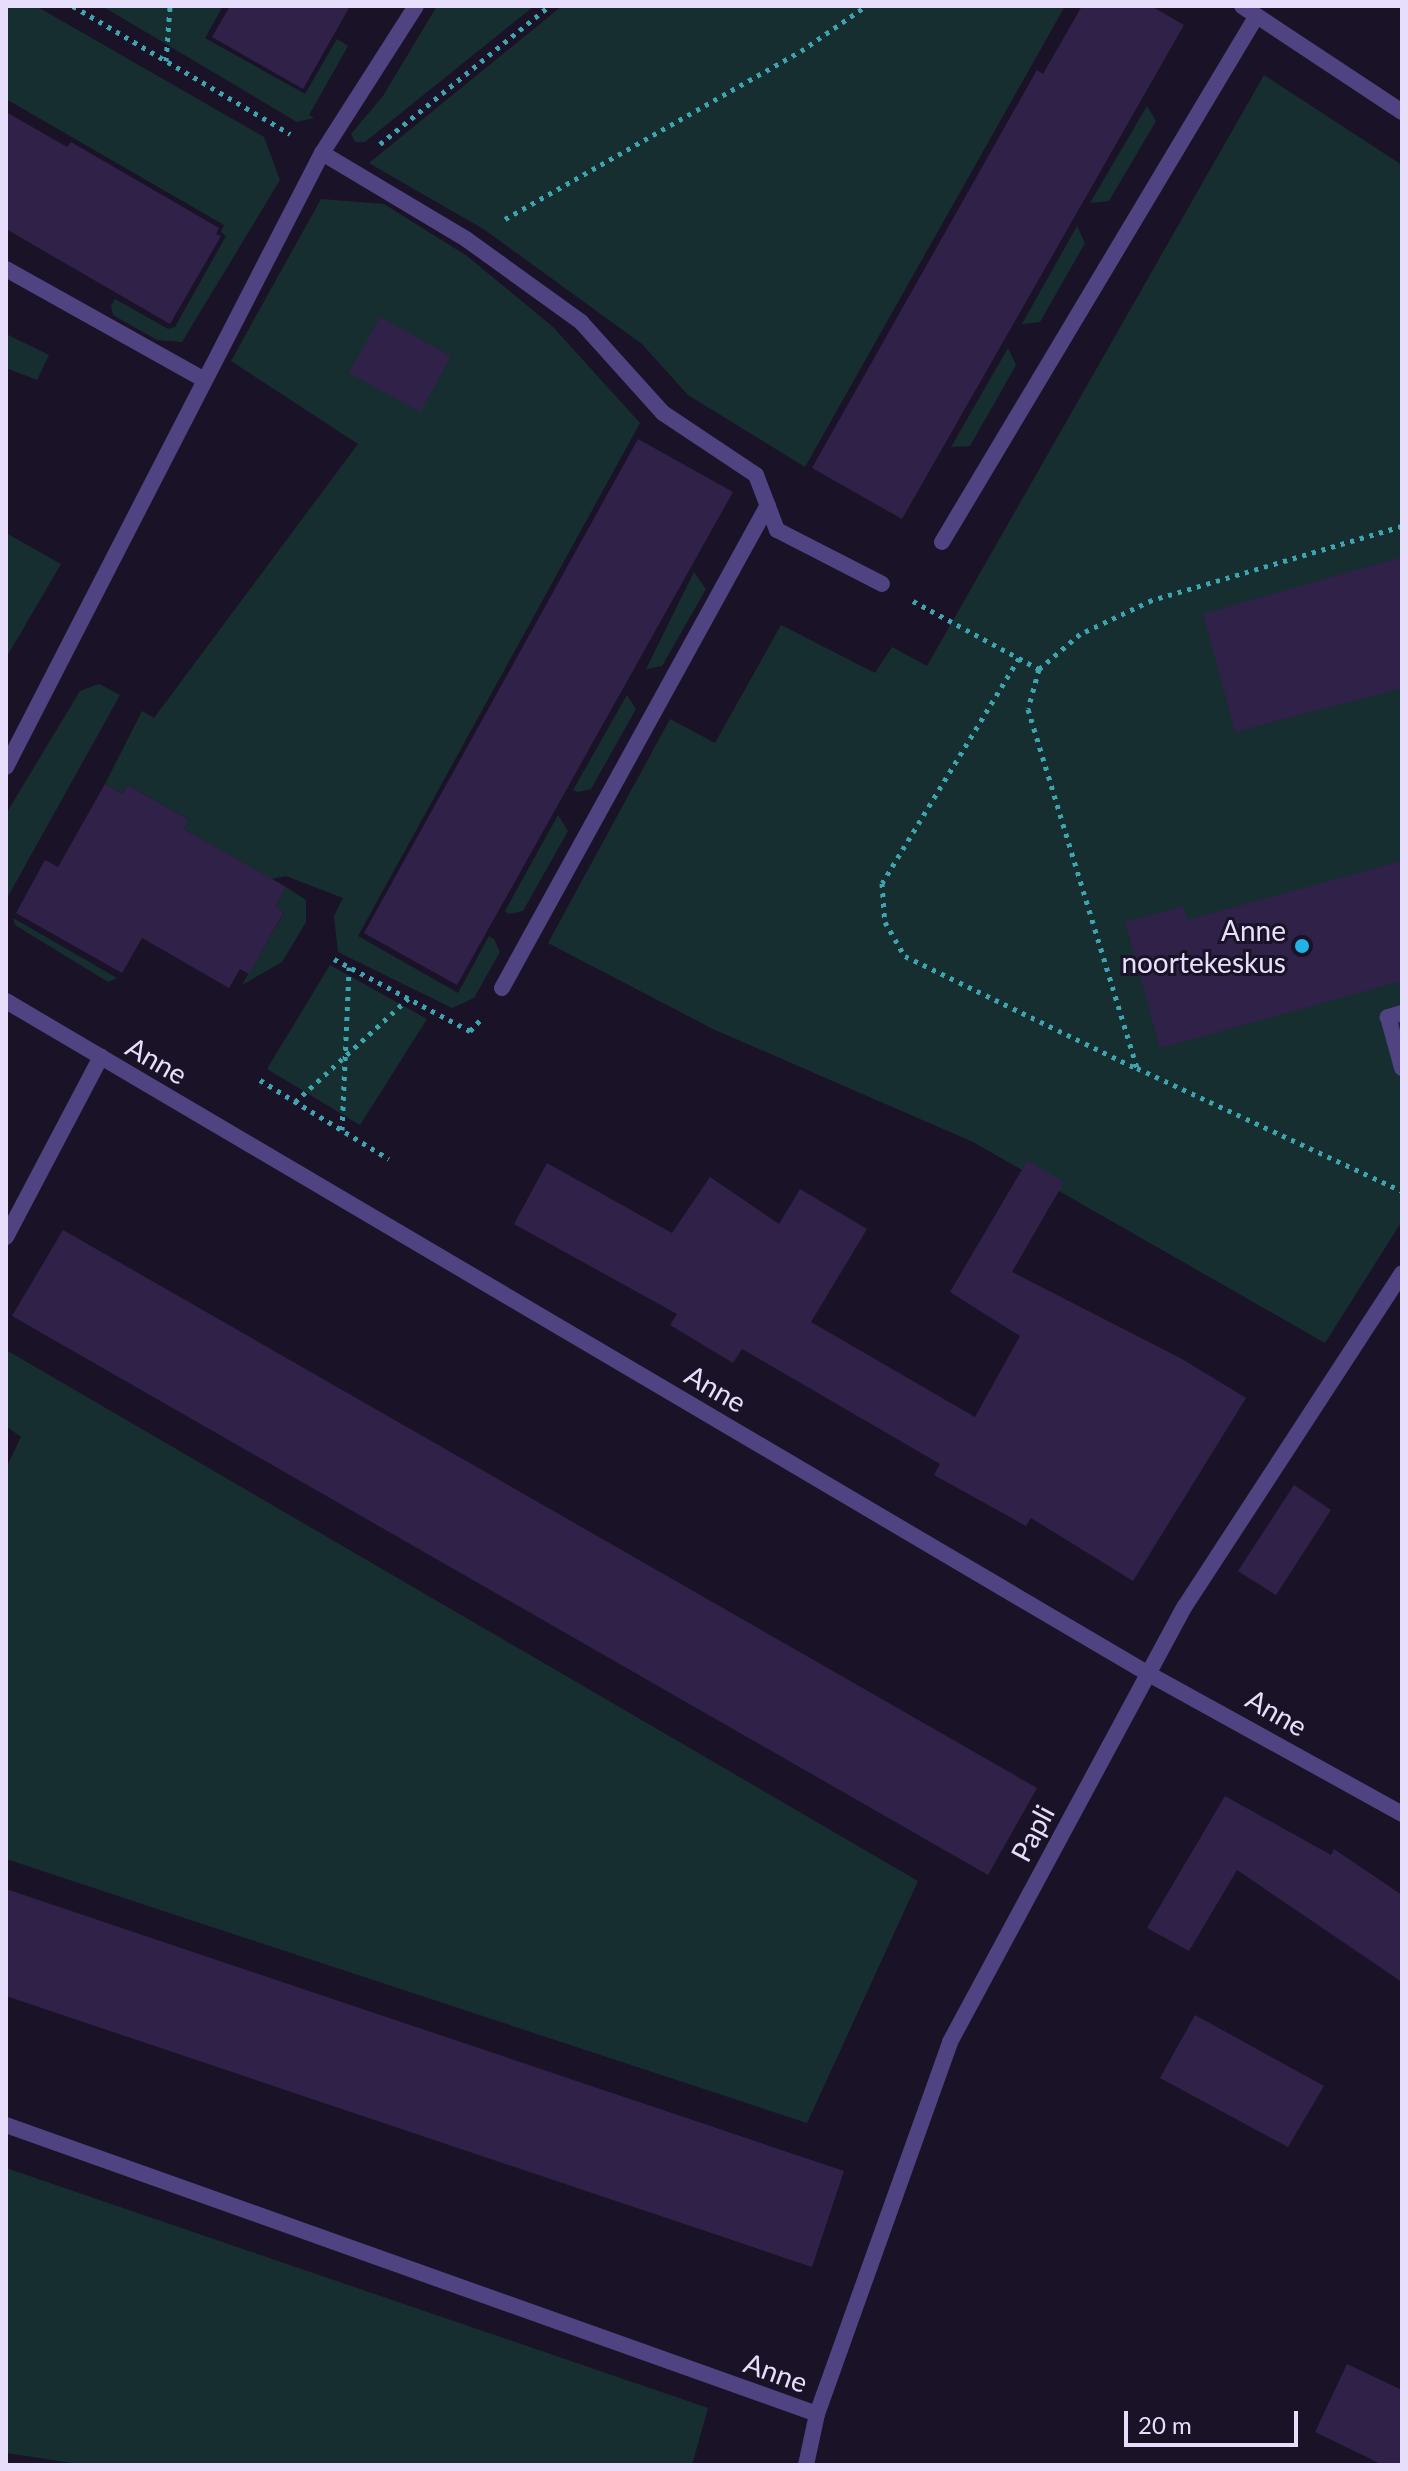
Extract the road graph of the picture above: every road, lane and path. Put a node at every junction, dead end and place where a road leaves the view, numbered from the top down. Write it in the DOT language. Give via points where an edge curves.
graph roads {
  1 [pos="73,6"];
  2 [pos="170,6"];
  3 [pos="416,6"];
  4 [pos="549,6"];
  5 [pos="866,6"];
  6 [pos="1249,11"];
  7 [pos="166,61"];
  8 [pos="1402,112"];
  9 [pos="322,153"];
  10 [pos="348,170"];
  11 [pos="466,239"];
  12 [pos="6,269"];
  13 [pos="203,379"];
  14 [pos="768,505"];
  15 [pos="1402,526"];
  16 [pos="942,542"];
  17 [pos="882,584"];
  18 [pos="1019,658"];
  19 [pos="1039,669"];
  20 [pos="6,767"];
  21 [pos="334,959"];
  22 [pos="349,967"];
  23 [pos="502,988"];
  24 [pos="409,998"];
  25 [pos="6,1001"];
  26 [pos="1402,1013"];
  27 [pos="470,1031"];
  28 [pos="345,1056"];
  29 [pos="101,1057"];
  30 [pos="1137,1068"];
  31 [pos="1402,1068"];
  32 [pos="260,1080"];
  33 [pos="295,1102"];
  34 [pos="342,1130"];
  35 [pos="389,1159"];
  36 [pos="1402,1191"];
  37 [pos="6,1237"];
  38 [pos="1402,1273"];
  39 [pos="1147,1673"];
  40 [pos="1402,1814"];
  41 [pos="6,2125"];
  42 [pos="817,2414"];
  43 [pos="806,2465"];
  1 -- 7 [label="path"];
  2 -- 7 [label="path"];
  3 -- 9 [label="street"];
  4 -- 10 [label="path"];
  5 -- 11 [label="path" via="801,51"];
  6 -- 8 [label="street"];
  6 -- 16 [label="street"];
  7 -- 9 [label="path"];
  9 -- 10 [label="street"];
  9 -- 13 [label="street"];
  10 -- 11 [label="street"];
  11 -- 14 [label="street" via="581,322 663,413 756,475"];
  12 -- 13 [label="street"];
  13 -- 20 [label="street"];
  14 -- 17 [label="street" via="777,530"];
  14 -- 23 [label="street"];
  15 -- 19 [label="path" via="1152,600 1080,634"];
  17 -- 18 [label="path"];
  18 -- 19 [label="path"];
  18 -- 30 [label="path" via="882,883 885,922 905,956"];
  19 -- 30 [label="path" via="1028,709"];
  21 -- 22 [label="path"];
  22 -- 24 [label="path"];
  22 -- 28 [label="path"];
  24 -- 27 [label="path"];
  24 -- 28 [label="path"];
  25 -- 29 [label="street, Anne"];
  26 -- 31 [label="street" via="1388,1017"];
  28 -- 33 [label="path"];
  28 -- 34 [label="path"];
  29 -- 37 [label="street"];
  29 -- 39 [label="street, Anne"];
  30 -- 36 [label="path"];
  32 -- 33 [label="path"];
  33 -- 34 [label="path"];
  34 -- 35 [label="path"];
  38 -- 39 [label="street, Papli"];
  39 -- 40 [label="street, Anne"];
  39 -- 42 [label="street, Papli" via="950,2042"];
  41 -- 42 [label="street, Anne"];
  42 -- 43 [label="street, Papli"];
}
